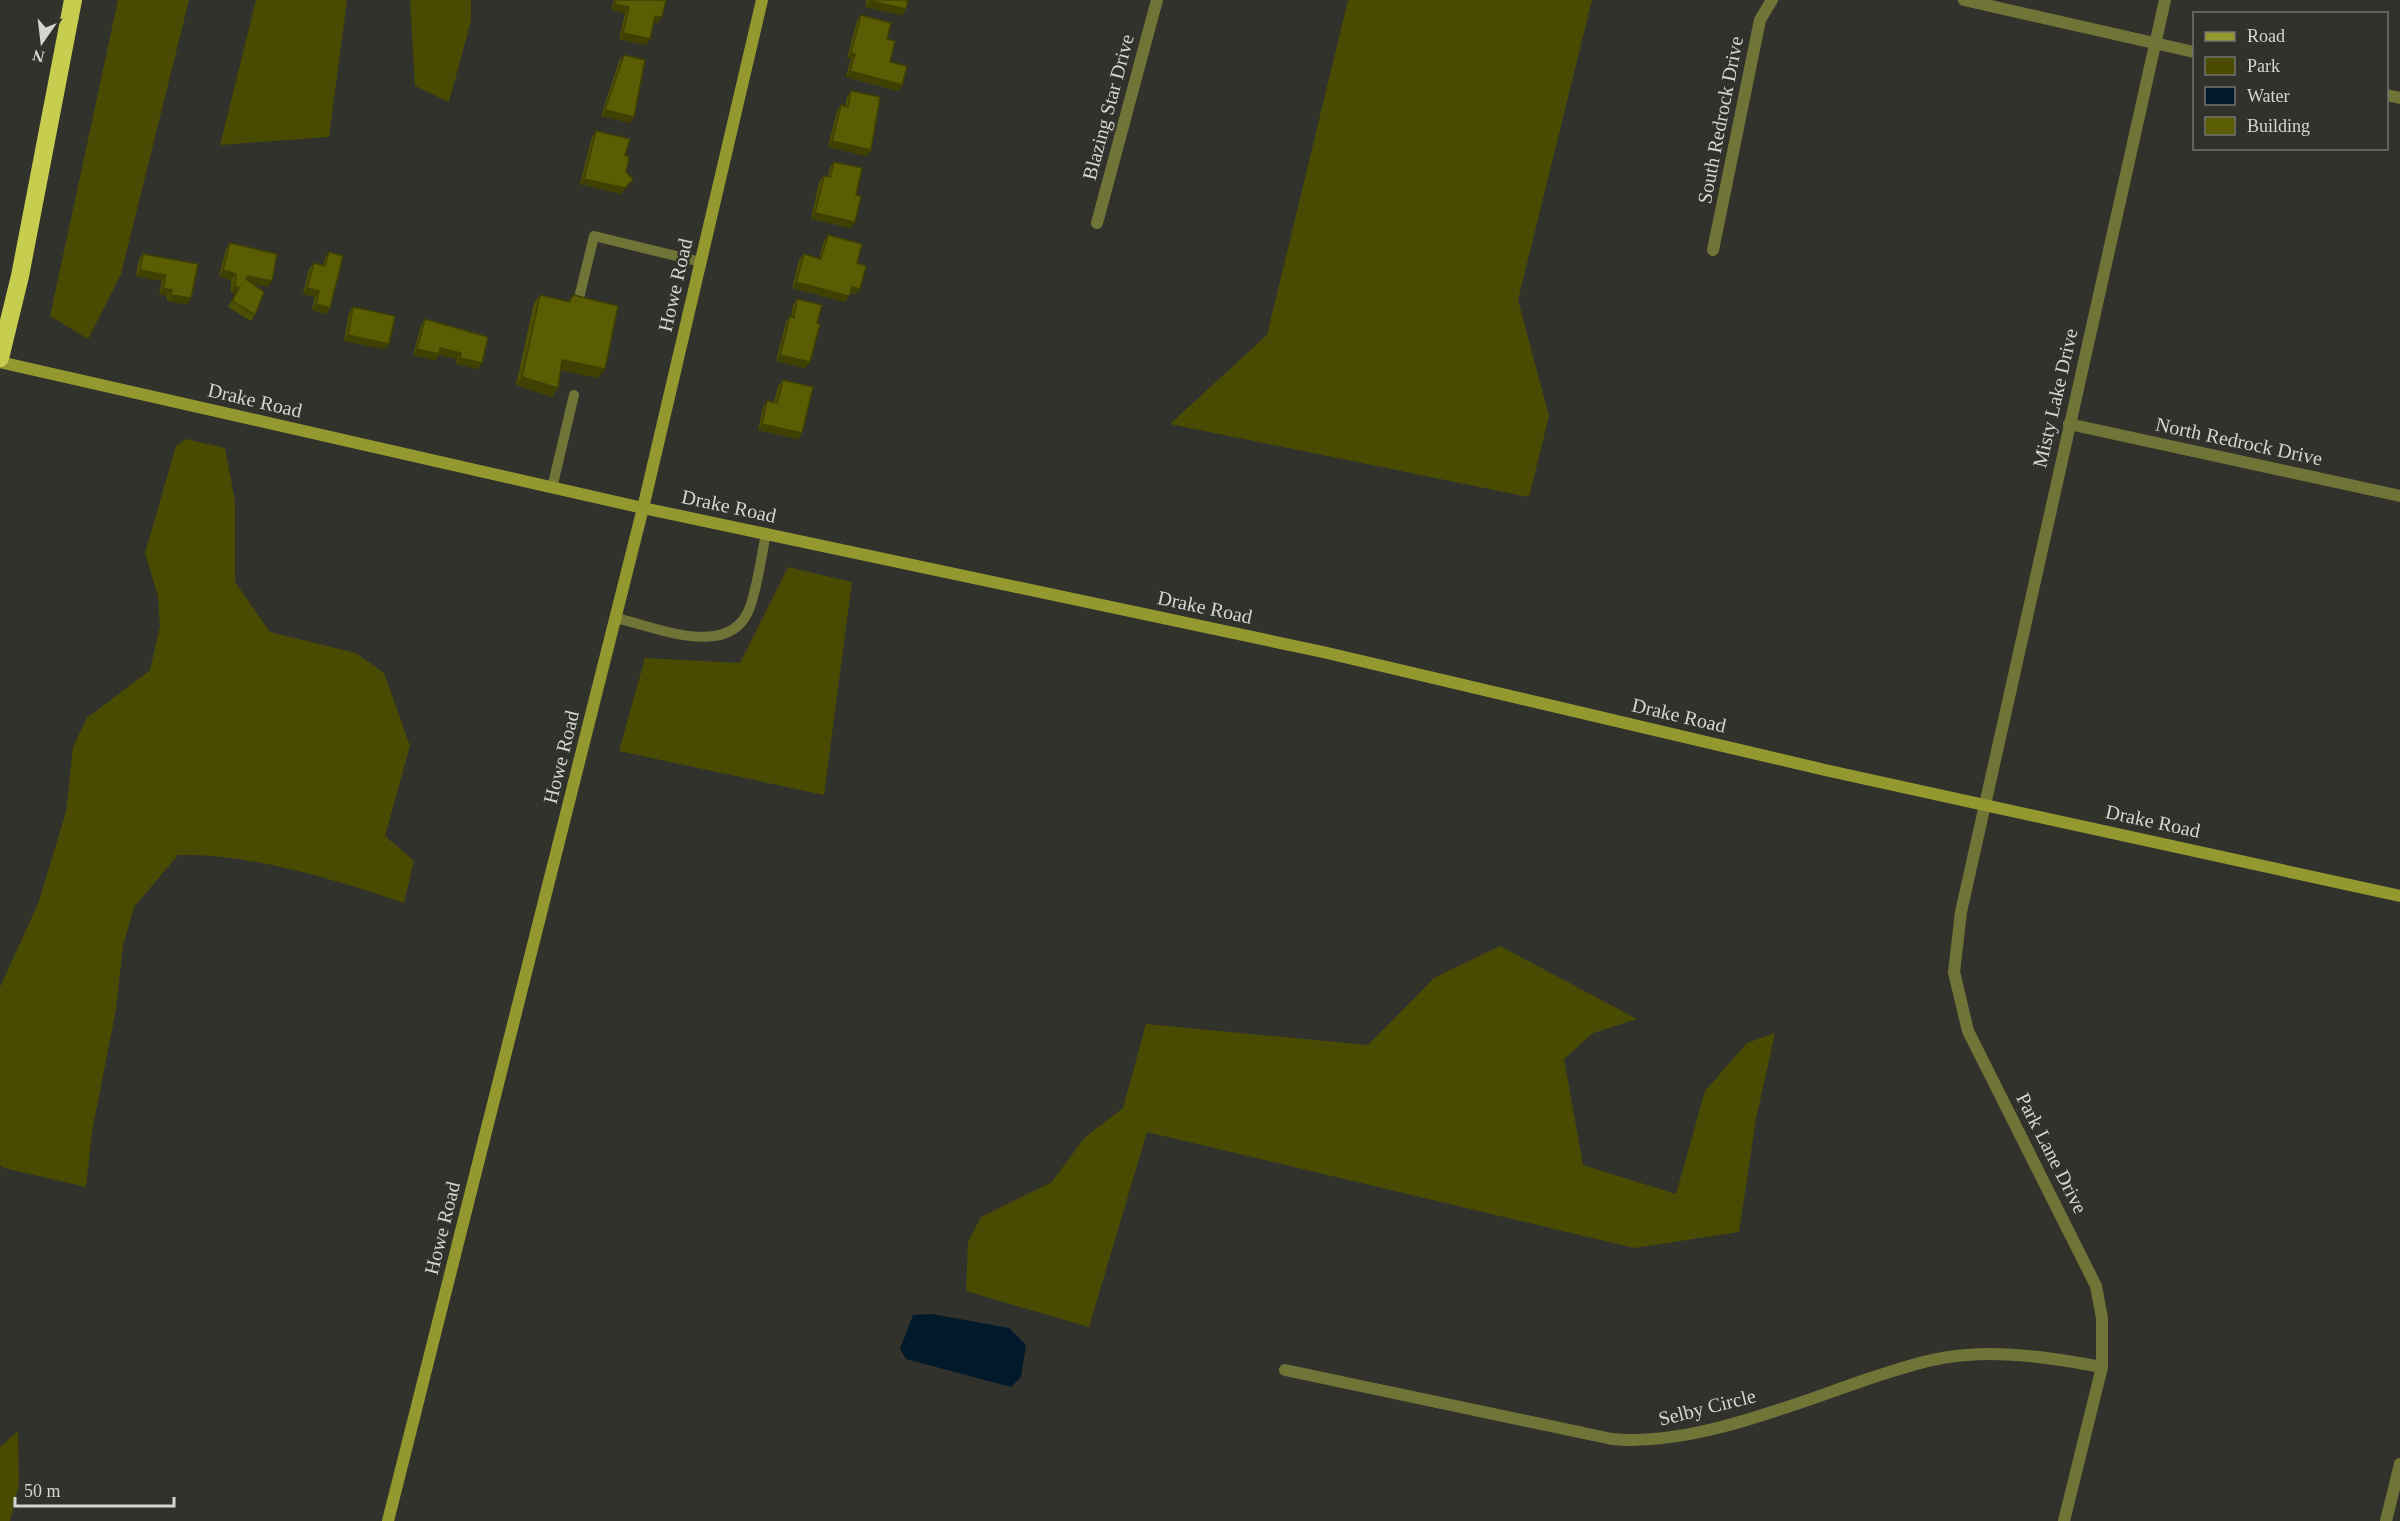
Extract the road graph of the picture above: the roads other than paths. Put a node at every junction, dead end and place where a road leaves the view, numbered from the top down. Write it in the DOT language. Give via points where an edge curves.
graph roads {
  1 [pos="73,0"];
  2 [pos="762,0"];
  3 [pos="1156,0"];
  4 [pos="1772,0"];
  5 [pos="1964,0"];
  6 [pos="2165,0"];
  7 [pos="2156,44"];
  8 [pos="2193,52"];
  9 [pos="1097,224"];
  10 [pos="1713,250"];
  11 [pos="701,262"];
  12 [pos="579,298"];
  13 [pos="0,360"];
  14 [pos="574,395"];
  15 [pos="2069,424"];
  16 [pos="552,488"];
  17 [pos="2400,496"];
  18 [pos="643,508"];
  19 [pos="766,534"];
  20 [pos="616,618"];
  21 [pos="1986,805"];
  22 [pos="2400,896"];
  23 [pos="2102,1367"];
  24 [pos="1285,1370"];
  25 [pos="2400,1464"];
  26 [pos="388,1521"];
  27 [pos="2064,1521"];
  28 [pos="2386,1521"];
  1 -- 13 [label="highway"];
  2 -- 11 [label="street, Howe Road"];
  3 -- 9 [label="street, Blazing Star Drive"];
  4 -- 10 [label="street, South Redrock Drive" via="1760,20"];
  5 -- 7 [label="street"];
  6 -- 7 [label="street, Misty Lake Drive"];
  7 -- 8 [label="street"];
  7 -- 15 [label="street, Misty Lake Drive"];
  11 -- 12 [label="lane" via="594,236"];
  11 -- 18 [label="street, Howe Road"];
  13 -- 16 [label="street, Drake Road"];
  14 -- 16 [label="lane"];
  15 -- 17 [label="street, North Redrock Drive"];
  15 -- 21 [label="street, Misty Lake Drive"];
  16 -- 18 [label="street, Drake Road"];
  18 -- 19 [label="street, Drake Road"];
  18 -- 20 [label="street, Howe Road"];
  19 -- 20 [label="lane" via="750,607 730,633 714,638 697,637"];
  19 -- 21 [label="street, Drake Road" via="1323,652"];
  20 -- 26 [label="street, Howe Road"];
  21 -- 22 [label="street, Drake Road"];
  21 -- 23 [label="street, Park Lane Drive" via="1961,912 1954,972 1959,1002 1968,1031 2096,1286 2102,1318"];
  23 -- 24 [label="street, Selby Circle" via="2063,1360 1965,1355 1913,1365 1681,1436 1634,1441"];
  23 -- 27 [label="street, Park Lane Drive"];
  25 -- 28 [label="street"];
}
